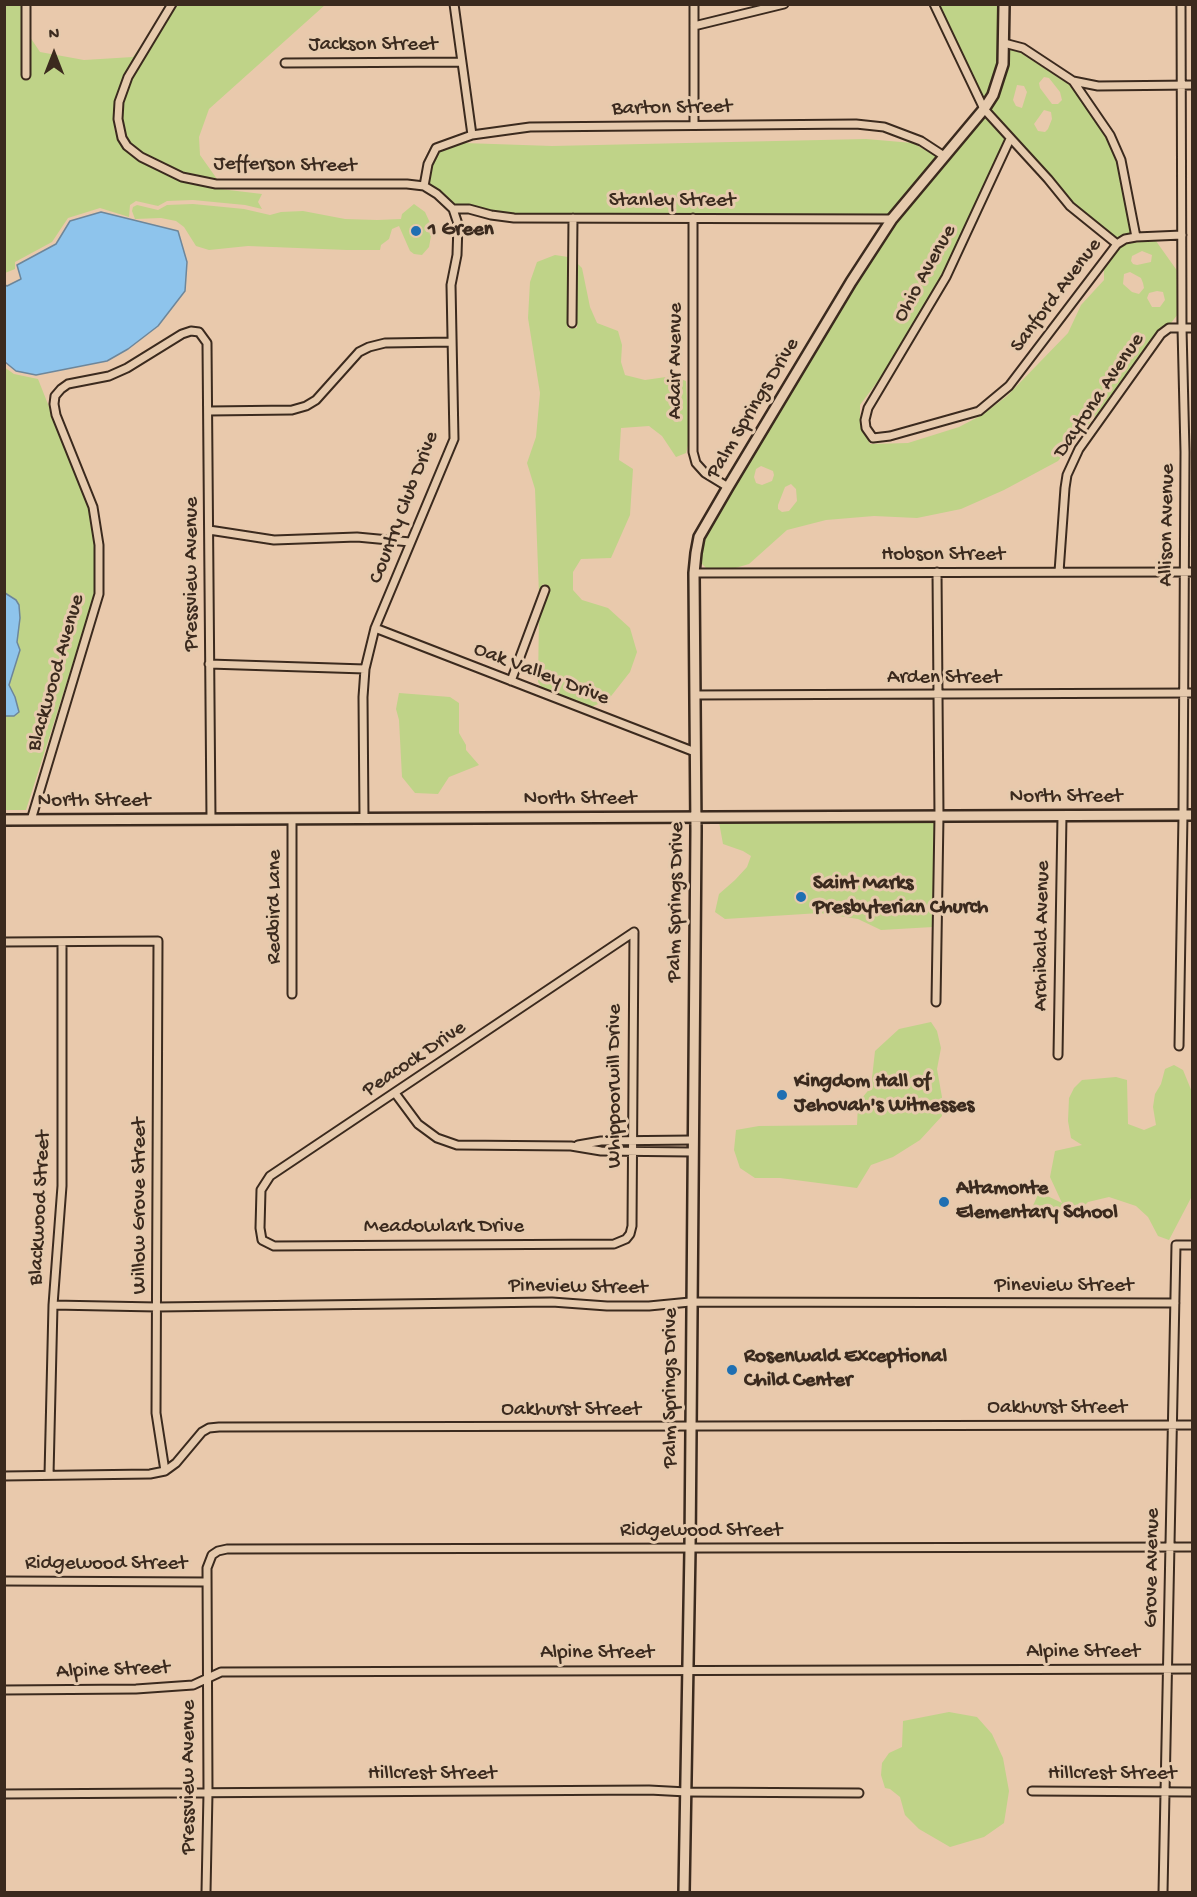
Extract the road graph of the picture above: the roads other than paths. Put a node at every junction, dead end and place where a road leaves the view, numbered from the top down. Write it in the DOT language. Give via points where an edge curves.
graph roads {
  1 [pos="26,4"];
  2 [pos="172,4"];
  3 [pos="454,4"];
  4 [pos="694,4"];
  5 [pos="784,4"];
  6 [pos="934,4"];
  7 [pos="1004,4"];
  8 [pos="1182,4"];
  9 [pos="694,26"];
  10 [pos="1004,44"];
  11 [pos="461,62"];
  12 [pos="285,63"];
  13 [pos="26,75"];
  14 [pos="1073,81"];
  15 [pos="1181,85"];
  16 [pos="1192,85"];
  17 [pos="984,109"];
  18 [pos="694,125"];
  19 [pos="472,135"];
  20 [pos="1010,139"];
  21 [pos="944,156"];
  22 [pos="424,186"];
  23 [pos="1182,207"];
  24 [pos="1192,207"];
  25 [pos="453,209"];
  26 [pos="573,218"];
  27 [pos="693,218"];
  28 [pos="892,219"];
  29 [pos="1182,235"];
  30 [pos="1136,237"];
  31 [pos="1117,244"];
  32 [pos="573,323"];
  33 [pos="1182,328"];
  34 [pos="1192,328"];
  35 [pos="451,342"];
  36 [pos="55,396"];
  37 [pos="209,411"];
  38 [pos="865,420"];
  39 [pos="1189,452"];
  40 [pos="728,487"];
  41 [pos="210,530"];
  42 [pos="410,542"];
  43 [pos="938,572"];
  44 [pos="1059,572"];
  45 [pos="1184,572"];
  46 [pos="1192,572"];
  47 [pos="694,573"];
  48 [pos="545,590"];
  49 [pos="375,628"];
  50 [pos="210,664"];
  51 [pos="365,669"];
  52 [pos="511,681"];
  53 [pos="1184,693"];
  54 [pos="1192,693"];
  55 [pos="938,695"];
  56 [pos="695,696"];
  57 [pos="695,752"];
  58 [pos="1188,815"];
  59 [pos="939,816"];
  60 [pos="1062,816"];
  61 [pos="364,818"];
  62 [pos="696,818"];
  63 [pos="211,819"];
  64 [pos="292,819"];
  65 [pos="4,820"];
  66 [pos="31,820"];
  67 [pos="634,932"];
  68 [pos="4,942"];
  69 [pos="62,942"];
  70 [pos="292,994"];
  71 [pos="936,1002"];
  72 [pos="1179,1046"];
  73 [pos="1058,1055"];
  74 [pos="395,1093"];
  75 [pos="632,1140"];
  76 [pos="692,1140"];
  77 [pos="571,1146"];
  78 [pos="632,1152"];
  79 [pos="692,1152"];
  80 [pos="626,1239"];
  81 [pos="262,1240"];
  82 [pos="1192,1245"];
  83 [pos="690,1302"];
  84 [pos="1175,1303"];
  85 [pos="53,1305"];
  86 [pos="158,1307"];
  87 [pos="1173,1425"];
  88 [pos="1192,1425"];
  89 [pos="690,1427"];
  90 [pos="165,1471"];
  91 [pos="49,1475"];
  92 [pos="4,1476"];
  93 [pos="1170,1547"];
  94 [pos="1192,1547"];
  95 [pos="690,1549"];
  96 [pos="212,1556"];
  97 [pos="4,1581"];
  98 [pos="206,1582"];
  99 [pos="1167,1669"];
  100 [pos="688,1670"];
  101 [pos="1192,1670"];
  102 [pos="208,1678"];
  103 [pos="4,1690"];
  104 [pos="1032,1791"];
  105 [pos="687,1792"];
  106 [pos="859,1792"];
  107 [pos="1165,1792"];
  108 [pos="1192,1792"];
  109 [pos="208,1793"];
  110 [pos="4,1794"];
  111 [pos="206,1893"];
  112 [pos="684,1893"];
  113 [pos="1163,1893"];
  1 -- 13 [label="street"];
  2 -- 22 [label="street, Jefferson Street" via="128,77 118,111 122,138 141,157 197,181"];
  3 -- 11 [label="street"];
  4 -- 9 [label="street"];
  5 -- 9 [label="street"];
  6 -- 17 [label="street"];
  7 -- 10 [label="street, Palm Springs Drive"];
  8 -- 15 [label="street, Allison Avenue"];
  9 -- 18 [label="street"];
  10 -- 14 [label="street" via="1023,48"];
  10 -- 17 [label="street, Palm Springs Drive" via="999,81"];
  11 -- 12 [label="street, Jackson Street"];
  11 -- 19 [label="street"];
  14 -- 15 [label="street" via="1098,86"];
  14 -- 30 [label="street, Sanford Avenue" via="1110,135 1121,160"];
  15 -- 16 [label="street"];
  15 -- 23 [label="street, Allison Avenue"];
  17 -- 20 [label="street"];
  17 -- 21 [label="street, Palm Springs Drive"];
  18 -- 19 [label="street, Barton Street" via="530,127"];
  18 -- 21 [label="street, Barton Street" via="884,127 921,141"];
  19 -- 22 [label="street, Barton Street" via="436,148"];
  20 -- 31 [label="street" via="1070,206"];
  20 -- 38 [label="street, Ohio Avenue" via="946,277 868,408"];
  21 -- 28 [label="street, Palm Springs Drive"];
  22 -- 25 [label="street"];
  23 -- 24 [label="street"];
  23 -- 29 [label="street, Allison Avenue"];
  25 -- 26 [label="street, Stanley Street" via="514,218"];
  25 -- 35 [label="street, Country Club Drive" via="458,224 451,285"];
  26 -- 27 [label="street, Stanley Street"];
  26 -- 32 [label="street"];
  27 -- 28 [label="street, Stanley Street"];
  27 -- 40 [label="street, Adair Avenue" via="693,452 705,473"];
  28 -- 40 [label="street, Palm Springs Drive"];
  29 -- 30 [label="street"];
  29 -- 33 [label="street, Allison Avenue"];
  30 -- 31 [label="street, Sanford Avenue"];
  31 -- 38 [label="street, Sanford Avenue" via="1009,386 979,411 878,439 870,434"];
  33 -- 34 [label="street"];
  33 -- 39 [label="street, Allison Avenue"];
  33 -- 44 [label="street, Daytona Avenue" via="1170,328 1161,334 1079,449 1067,474"];
  35 -- 37 [label="street" via="385,343 369,347 359,352 316,400 292,410"];
  35 -- 42 [label="street, Country Club Drive" via="454,439"];
  36 -- 37 [label="street, Pressview Avenue" via="68,384 109,376 182,334 199,332 207,343"];
  36 -- 66 [label="street, Blackwood Avenue" via="56,415 93,507 99,545 99,594"];
  37 -- 41 [label="street, Pressview Avenue"];
  39 -- 45 [label="street, Allison Avenue"];
  40 -- 47 [label="street, Palm Springs Drive" via="699,537"];
  41 -- 42 [label="street" via="274,540 357,537"];
  41 -- 50 [label="street, Pressview Avenue"];
  42 -- 49 [label="street, Country Club Drive"];
  43 -- 44 [label="street, Hobson Street"];
  43 -- 47 [label="street, Hobson Street"];
  43 -- 55 [label="street"];
  44 -- 45 [label="street, Hobson Street"];
  45 -- 46 [label="street, Hobson Street"];
  45 -- 53 [label="street, Allison Avenue"];
  47 -- 56 [label="street, Palm Springs Drive"];
  48 -- 52 [label="street"];
  49 -- 51 [label="street, Country Club Drive"];
  49 -- 52 [label="street, Oak Valley Drive"];
  50 -- 51 [label="street"];
  50 -- 63 [label="street, Pressview Avenue"];
  51 -- 61 [label="street, Country Club Drive"];
  52 -- 57 [label="street, Oak Valley Drive"];
  53 -- 54 [label="street, Arden Street"];
  53 -- 55 [label="street, Arden Street"];
  53 -- 58 [label="street, Allison Avenue"];
  55 -- 56 [label="street, Arden Street"];
  55 -- 59 [label="street"];
  56 -- 57 [label="street, Palm Springs Drive"];
  57 -- 62 [label="street, Palm Springs Drive"];
  58 -- 60 [label="street, North Street"];
  58 -- 72 [label="street, Allison Avenue"];
  59 -- 60 [label="street, North Street"];
  59 -- 62 [label="street, North Street"];
  59 -- 71 [label="street"];
  60 -- 73 [label="street, Archibald Avenue"];
  61 -- 62 [label="street, North Street"];
  61 -- 64 [label="street, North Street"];
  62 -- 76 [label="street, Palm Springs Drive"];
  63 -- 64 [label="street, North Street"];
  63 -- 66 [label="street, North Street"];
  64 -- 70 [label="street, Redbird Lane"];
  65 -- 66 [label="street, North Street"];
  67 -- 74 [label="street, Peacock Drive"];
  67 -- 75 [label="street, Whippoorwill Drive"];
  68 -- 69 [label="street"];
  69 -- 85 [label="street, Blackwood Street" via="62,1186"];
  69 -- 86 [label="street, Willow Grove Street" via="158,941"];
  74 -- 77 [label="street" via="418,1124 457,1146"];
  74 -- 81 [label="street, Peacock Drive" via="270,1176 262,1185"];
  75 -- 76 [label="street"];
  75 -- 77 [label="street"];
  75 -- 78 [label="street, Whippoorwill Drive"];
  76 -- 79 [label="street, Palm Springs Drive"];
  77 -- 78 [label="street"];
  78 -- 79 [label="street"];
  78 -- 80 [label="street, Whippoorwill Drive" via="632,1226"];
  79 -- 83 [label="street, Palm Springs Drive"];
  80 -- 81 [label="street, Meadowlark Drive" via="614,1244 274,1246"];
  82 -- 84 [label="street, Grove Avenue" via="1176,1245"];
  83 -- 84 [label="street, Pineview Street"];
  83 -- 86 [label="street, Pineview Street" via="649,1306 552,1302"];
  83 -- 89 [label="street, Palm Springs Drive"];
  84 -- 87 [label="street, Grove Avenue"];
  85 -- 86 [label="street, Pineview Street"];
  85 -- 91 [label="street, Blackwood Street"];
  86 -- 90 [label="street, Willow Grove Street" via="156,1413"];
  87 -- 88 [label="street, Oakhurst Street"];
  87 -- 89 [label="street, Oakhurst Street"];
  87 -- 93 [label="street, Grove Avenue"];
  89 -- 90 [label="street, Oakhurst Street" via="219,1427 202,1432"];
  89 -- 95 [label="street, Palm Springs Drive"];
  90 -- 91 [label="street"];
  91 -- 92 [label="street"];
  93 -- 94 [label="street, Ridgewood Street"];
  93 -- 95 [label="street, Ridgewood Street"];
  93 -- 99 [label="street, Grove Avenue"];
  95 -- 96 [label="street, Ridgewood Street" via="228,1550"];
  95 -- 100 [label="street, Palm Springs Drive"];
  96 -- 98 [label="street, Pressview Avenue"];
  97 -- 98 [label="street, Ridgewood Street"];
  98 -- 102 [label="street, Pressview Avenue"];
  99 -- 100 [label="street, Alpine Street"];
  99 -- 101 [label="street, Alpine Street"];
  99 -- 107 [label="street, Grove Avenue"];
  100 -- 102 [label="street, Alpine Street" via="221,1672"];
  100 -- 105 [label="street, Palm Springs Drive"];
  102 -- 103 [label="street, Alpine Street" via="193,1685 136,1689"];
  102 -- 109 [label="street, Pressview Avenue"];
  104 -- 107 [label="street, Hillcrest Street"];
  105 -- 106 [label="street, Hillcrest Street"];
  105 -- 109 [label="street, Hillcrest Street"];
  105 -- 112 [label="street, Palm Springs Drive"];
  107 -- 108 [label="street, Hillcrest Street"];
  107 -- 113 [label="street, Grove Avenue"];
  109 -- 110 [label="street, Hillcrest Street"];
  109 -- 111 [label="street, Pressview Avenue"];
}
